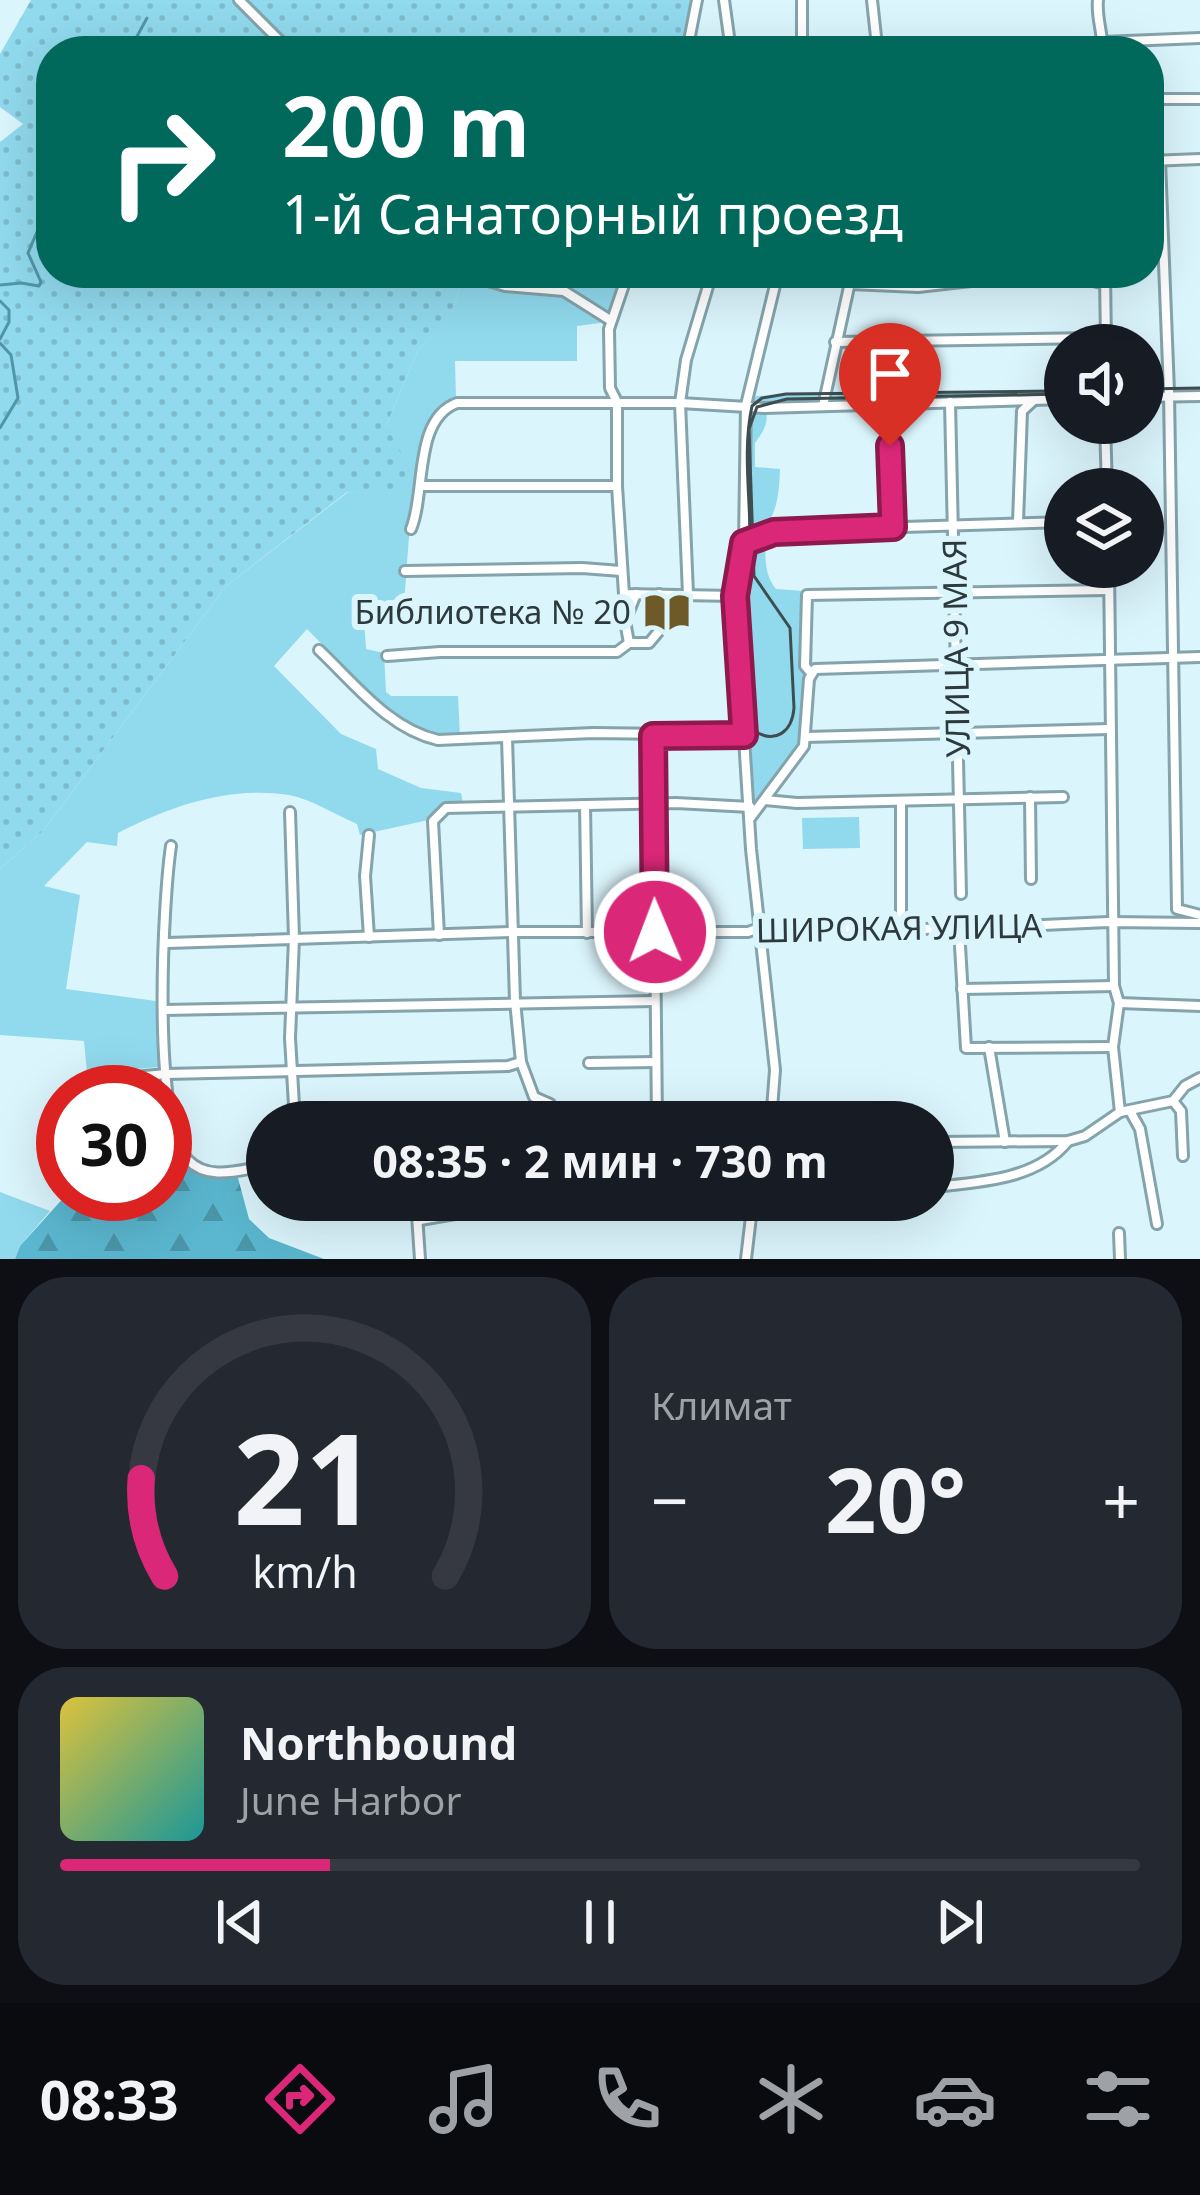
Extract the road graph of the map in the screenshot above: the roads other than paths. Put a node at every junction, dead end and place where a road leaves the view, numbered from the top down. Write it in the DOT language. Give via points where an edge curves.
graph roads {
  1 [pos="239,0"];
  2 [pos="698,0"];
  3 [pos="724,0"];
  4 [pos="802,0"];
  5 [pos="872,0"];
  6 [pos="1098,0"];
  7 [pos="275,36"];
  8 [pos="690,36"];
  9 [pos="728,36"];
  10 [pos="802,36"];
  11 [pos="876,36"];
  12 [pos="1100,36"];
  13 [pos="1200,38"];
  14 [pos="1164,41"];
  15 [pos="1164,99"];
  16 [pos="1200,99"];
  17 [pos="1200,159"];
  18 [pos="1164,160"];
  19 [pos="525,288"];
  20 [pos="622,288"];
  21 [pos="708,288"];
  22 [pos="774,288"];
  23 [pos="848,288"];
  24 [pos="1105,288"];
  25 [pos="1163,288"];
  26 [pos="610,320"];
  27 [pos="1105,324"];
  28 [pos="1044,339"];
  29 [pos="835,342"];
  30 [pos="1200,396"];
  31 [pos="1164,397"];
  32 [pos="1169,397"];
  33 [pos="1044,399"];
  34 [pos="1035,400"];
  35 [pos="617,402"];
  36 [pos="950,402"];
  37 [pos="680,403"];
  38 [pos="746,405"];
  39 [pos="823,406"];
  40 [pos="888,406"];
  41 [pos="422,486"];
  42 [pos="617,486"];
  43 [pos="1018,522"];
  44 [pos="1044,522"];
  45 [pos="953,526"];
  46 [pos="893,527"];
  47 [pos="411,530"];
  48 [pos="744,543"];
  49 [pos="406,571"];
  50 [pos="621,571"];
  51 [pos="1108,590"];
  52 [pos="954,592"];
  53 [pos="637,594"];
  54 [pos="659,594"];
  55 [pos="688,595"];
  56 [pos="735,596"];
  57 [pos="629,644"];
  58 [pos="320,650"];
  59 [pos="387,656"];
  60 [pos="1200,657"];
  61 [pos="1172,658"];
  62 [pos="1109,661"];
  63 [pos="954,663"];
  64 [pos="810,676"];
  65 [pos="1110,729"];
  66 [pos="958,734"];
  67 [pos="744,735"];
  68 [pos="653,736"];
  69 [pos="806,737"];
  70 [pos="507,738"];
  71 [pos="1030,797"];
  72 [pos="1063,797"];
  73 [pos="959,799"];
  74 [pos="765,800"];
  75 [pos="901,801"];
  76 [pos="655,803"];
  77 [pos="585,805"];
  78 [pos="510,807"];
  79 [pos="750,807"];
  80 [pos="290,812"];
  81 [pos="750,818"];
  82 [pos="369,835"];
  83 [pos="171,847"];
  84 [pos="1031,879"];
  85 [pos="961,894"];
  86 [pos="1200,919"];
  87 [pos="1115,924"];
  88 [pos="759,928"];
  89 [pos="901,928"];
  90 [pos="959,929"];
  91 [pos="512,932"];
  92 [pos="655,932"];
  93 [pos="587,933"];
  94 [pos="439,935"];
  95 [pos="369,937"];
  96 [pos="294,938"];
  97 [pos="166,943"];
  98 [pos="1114,986"];
  99 [pos="962,989"];
  100 [pos="515,1001"];
  101 [pos="655,1001"];
  102 [pos="1119,1003"];
  103 [pos="292,1006"];
  104 [pos="1200,1006"];
  105 [pos="164,1010"];
  106 [pos="989,1047"];
  107 [pos="1113,1047"];
  108 [pos="520,1062"];
  109 [pos="656,1062"];
  110 [pos="590,1063"];
  111 [pos="166,1065"];
  112 [pos="291,1071"];
  113 [pos="192,1073"];
  114 [pos="1200,1078"];
  115 [pos="293,1101"];
  116 [pos="545,1101"];
  117 [pos="657,1101"];
  118 [pos="773,1101"];
  119 [pos="1173,1101"];
  120 [pos="1125,1112"];
  121 [pos="1068,1141"];
  122 [pos="954,1142"];
  123 [pos="1004,1142"];
  124 [pos="1183,1156"];
  125 [pos="192,1164"];
  126 [pos="246,1172"];
  127 [pos="954,1184"];
  128 [pos="420,1221"];
  129 [pos="751,1221"];
  130 [pos="1157,1224"];
  131 [pos="1119,1234"];
  132 [pos="420,1259"];
  133 [pos="746,1259"];
  134 [pos="1120,1259"];
  1 -- 7 [label="street"];
  2 -- 8 [label="street"];
  3 -- 9 [label="street"];
  4 -- 10 [label="street"];
  5 -- 11 [label="street"];
  6 -- 12 [label="street"];
  13 -- 14 [label="street"];
  15 -- 16 [label="street"];
  17 -- 18 [label="street"];
  19 -- 26 [label="street" via="565,292"];
  20 -- 26 [label="street"];
  21 -- 37 [label="street"];
  22 -- 38 [label="street"];
  23 -- 29 [label="street"];
  24 -- 27 [label="street"];
  25 -- 32 [label="street"];
  26 -- 35 [label="street"];
  28 -- 29 [label="street"];
  29 -- 39 [label="street"];
  30 -- 32 [label="street"];
  31 -- 32 [label="street"];
  32 -- 61 [label="street"];
  33 -- 34 [label="street"];
  34 -- 36 [label="street"];
  34 -- 43 [label="street" via="1022,411"];
  35 -- 37 [label="street"];
  35 -- 41 [label="street" via="450,404 434,422"];
  35 -- 42 [label="street"];
  36 -- 40 [label="street"];
  36 -- 45 [label="street, УЛИЦА 9 МАЯ"];
  37 -- 38 [label="street"];
  37 -- 55 [label="street"];
  38 -- 39 [label="street"];
  38 -- 48 [label="street"];
  39 -- 40 [label="street"];
  40 -- 46 [label="street"];
  41 -- 42 [label="street"];
  41 -- 47 [label="street"];
  42 -- 50 [label="street"];
  43 -- 44 [label="street"];
  43 -- 45 [label="street"];
  45 -- 46 [label="street"];
  45 -- 52 [label="street, УЛИЦА 9 МАЯ"];
  46 -- 48 [label="street" via="774,532"];
  48 -- 56 [label="street"];
  49 -- 50 [label="street"];
  50 -- 53 [label="street" via="624,595"];
  51 -- 52 [label="street"];
  51 -- 62 [label="street"];
  52 -- 63 [label="street, УЛИЦА 9 МАЯ"];
  52 -- 64 [label="street" via="807,595"];
  53 -- 54 [label="street"];
  53 -- 57 [label="street" via="625,621"];
  54 -- 55 [label="street"];
  54 -- 57 [label="street" via="658,631 649,643"];
  55 -- 56 [label="street"];
  56 -- 67 [label="street"];
  57 -- 59 [label="street" via="617,652"];
  58 -- 70 [label="street" via="418,735"];
  60 -- 61 [label="street"];
  61 -- 62 [label="street"];
  61 -- 86 [label="street" via="1177,909"];
  62 -- 63 [label="street"];
  62 -- 65 [label="street"];
  63 -- 64 [label="street" via="830,667"];
  63 -- 66 [label="street, УЛИЦА 9 МАЯ"];
  64 -- 69 [label="street"];
  65 -- 66 [label="street"];
  65 -- 87 [label="street"];
  66 -- 69 [label="street"];
  66 -- 73 [label="street, УЛИЦА 9 МАЯ"];
  67 -- 68 [label="street"];
  67 -- 79 [label="street"];
  68 -- 70 [label="street"];
  68 -- 76 [label="street"];
  69 -- 74 [label="street"];
  70 -- 78 [label="street"];
  71 -- 72 [label="street"];
  71 -- 73 [label="street"];
  71 -- 84 [label="street"];
  73 -- 75 [label="street"];
  73 -- 85 [label="street, УЛИЦА 9 МАЯ"];
  74 -- 75 [label="street"];
  74 -- 81 [label="street"];
  75 -- 89 [label="street"];
  76 -- 77 [label="street"];
  76 -- 79 [label="street"];
  76 -- 92 [label="street"];
  77 -- 78 [label="street"];
  77 -- 93 [label="street"];
  78 -- 91 [label="street"];
  78 -- 94 [label="street" via="446,808 433,821"];
  79 -- 81 [label="street"];
  80 -- 96 [label="street"];
  81 -- 88 [label="street"];
  82 -- 95 [label="street"];
  83 -- 97 [label="street"];
  86 -- 87 [label="street, ШИРОКАЯ УЛИЦА"];
  87 -- 90 [label="street, ШИРОКАЯ УЛИЦА"];
  87 -- 98 [label="street"];
  88 -- 89 [label="street, ШИРОКАЯ УЛИЦА"];
  88 -- 92 [label="street, ШИРОКАЯ УЛИЦА"];
  88 -- 118 [label="street"];
  89 -- 90 [label="street, ШИРОКАЯ УЛИЦА"];
  90 -- 99 [label="street"];
  91 -- 93 [label="street, ШИРОКАЯ УЛИЦА"];
  91 -- 94 [label="street, ШИРОКАЯ УЛИЦА"];
  91 -- 100 [label="street"];
  92 -- 93 [label="street, ШИРОКАЯ УЛИЦА"];
  92 -- 101 [label="street"];
  94 -- 95 [label="street, ШИРОКАЯ УЛИЦА"];
  95 -- 96 [label="street, ШИРОКАЯ УЛИЦА"];
  96 -- 97 [label="street, ШИРОКАЯ УЛИЦА"];
  96 -- 103 [label="street"];
  97 -- 105 [label="street"];
  98 -- 99 [label="street"];
  98 -- 102 [label="street"];
  99 -- 106 [label="street" via="966,1048"];
  100 -- 101 [label="street"];
  100 -- 103 [label="street"];
  100 -- 108 [label="street"];
  101 -- 109 [label="street"];
  102 -- 104 [label="street"];
  102 -- 107 [label="street"];
  103 -- 105 [label="street"];
  103 -- 112 [label="street"];
  105 -- 111 [label="street"];
  106 -- 107 [label="street"];
  106 -- 123 [label="street"];
  107 -- 120 [label="street"];
  108 -- 112 [label="street"];
  108 -- 116 [label="street" via="530,1092"];
  109 -- 110 [label="street"];
  109 -- 117 [label="street"];
  112 -- 113 [label="street"];
  112 -- 115 [label="street"];
  114 -- 119 [label="street"];
  119 -- 120 [label="street"];
  119 -- 124 [label="street" via="1181,1111"];
  120 -- 121 [label="street"];
  120 -- 130 [label="street" via="1140,1129"];
  121 -- 123 [label="street"];
  121 -- 127 [label="street" via="1026,1173"];
  122 -- 123 [label="street"];
  125 -- 126 [label="street"];
  128 -- 132 [label="street"];
  129 -- 133 [label="street"];
  131 -- 134 [label="street"];
}
